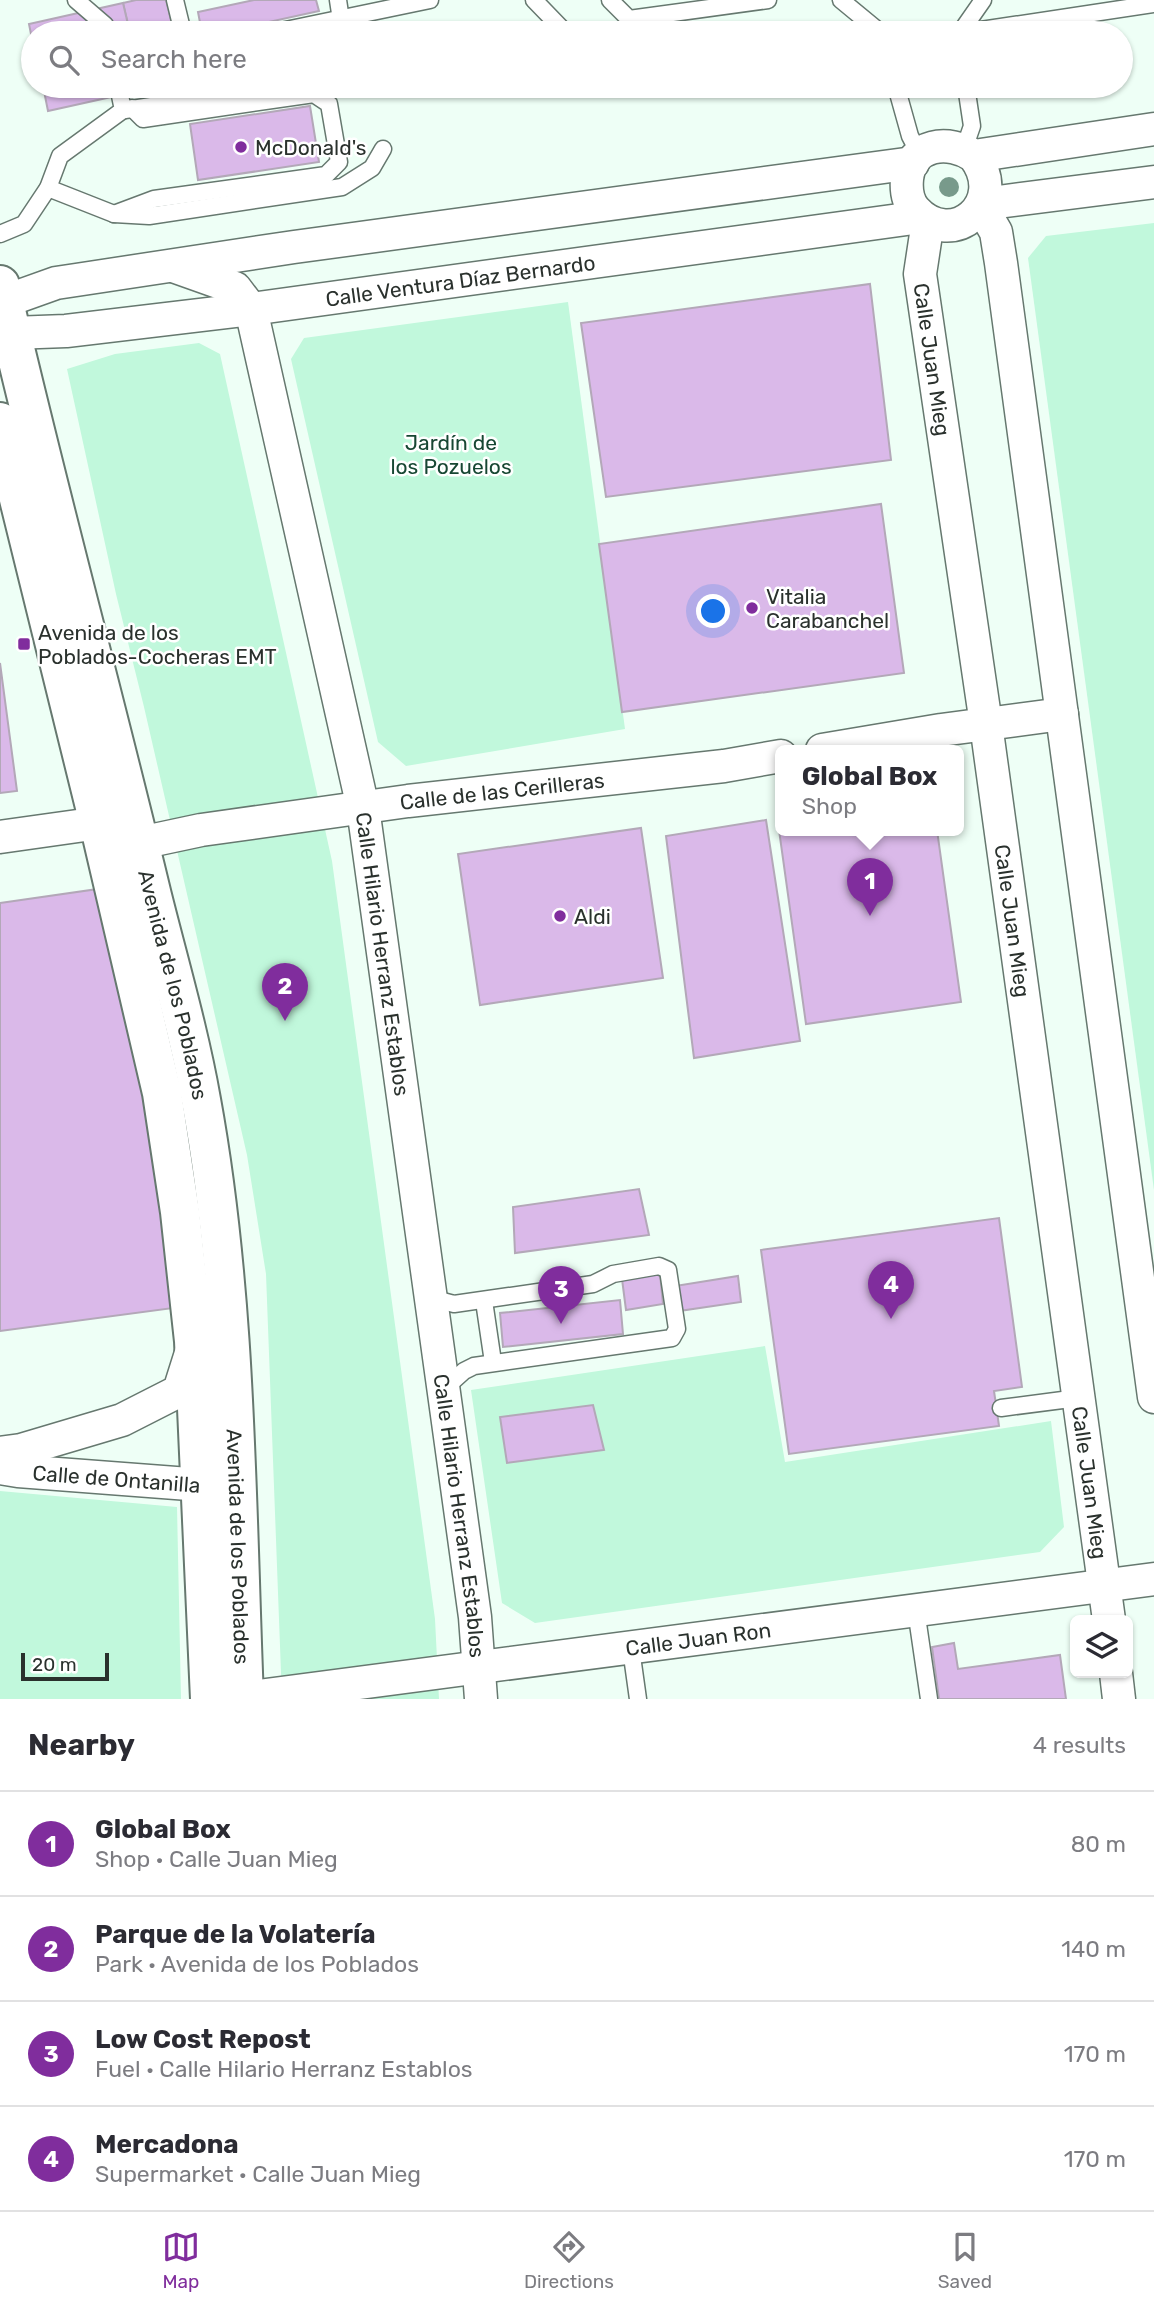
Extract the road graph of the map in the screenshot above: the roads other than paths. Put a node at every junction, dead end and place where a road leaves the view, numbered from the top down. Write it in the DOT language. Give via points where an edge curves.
graph roads {
  1 [pos="76,0"];
  2 [pos="175,0"];
  3 [pos="338,0"];
  4 [pos="430,0"];
  5 [pos="534,0"];
  6 [pos="610,0"];
  7 [pos="768,0"];
  8 [pos="841,0"];
  9 [pos="983,0"];
  10 [pos="1154,4"];
  11 [pos="100,21"];
  12 [pos="180,21"];
  13 [pos="341,21"];
  14 [pos="359,21"];
  15 [pos="554,21"];
  16 [pos="866,21"];
  17 [pos="968,21"];
  18 [pos="1040,21"];
  19 [pos="123,98"];
  20 [pos="172,98"];
  21 [pos="287,98"];
  22 [pos="320,98"];
  23 [pos="899,98"];
  24 [pos="968,98"];
  25 [pos="127,109"];
  26 [pos="1154,129"];
  27 [pos="383,149"];
  28 [pos="969,153"];
  29 [pos="917,159"];
  30 [pos="1154,182"];
  31 [pos="48,188"];
  32 [pos="982,204"];
  33 [pos="114,214"];
  34 [pos="925,219"];
  35 [pos="0,234"];
  36 [pos="173,266"];
  37 [pos="251,309"];
  38 [pos="3,310"];
  39 [pos="0,422"];
  40 [pos="1062,714"];
  41 [pos="986,724"];
  42 [pos="854,745"];
  43 [pos="775,758"];
  44 [pos="363,808"];
  45 [pos="99,823"];
  46 [pos="0,837"];
  47 [pos="140,843"];
  48 [pos="431,1298"];
  49 [pos="484,1301"];
  50 [pos="194,1341"];
  51 [pos="493,1362"];
  52 [pos="444,1389"];
  53 [pos="1154,1397"];
  54 [pos="1078,1398"];
  55 [pos="1001,1408"];
  56 [pos="0,1453"];
  57 [pos="0,1468"];
  58 [pos="219,1484"];
  59 [pos="1154,1578"];
  60 [pos="1105,1585"];
  61 [pos="916,1610"];
  62 [pos="1108,1615"];
  63 [pos="631,1649"];
  64 [pos="479,1668"];
  65 [pos="1117,1678"];
  66 [pos="210,1699"];
  67 [pos="244,1699"];
  68 [pos="481,1699"];
  69 [pos="638,1699"];
  70 [pos="929,1699"];
  71 [pos="1119,1699"];
  1 -- 11 [label="lane"];
  2 -- 12 [label="lane"];
  3 -- 13 [label="lane"];
  4 -- 14 [label="lane"];
  5 -- 15 [label="lane"];
  6 -- 7 [label="lane" via="629,19"];
  8 -- 16 [label="lane"];
  9 -- 17 [label="lane"];
  10 -- 18 [label="lane"];
  19 -- 25 [label="lane"];
  20 -- 25 [label="lane"];
  21 -- 25 [label="lane" via="143,119"];
  22 -- 33 [label="lane" via="329,104 339,162 326,175 155,199"];
  23 -- 29 [label="lane"];
  24 -- 28 [label="lane" via="972,126"];
  25 -- 31 [label="lane" via="60,156"];
  26 -- 28 [label="street"];
  27 -- 33 [label="lane" via="372,168 342,187 149,216"];
  28 -- 29 [label="street" via="942,145"];
  28 -- 32 [label="street" via="986,177"];
  29 -- 34 [label="street" via="907,177 907,192 912,206"];
  29 -- 36 [label="street"];
  30 -- 32 [label="street, Calle Ventura Díaz Bernardo"];
  31 -- 33 [label="lane"];
  31 -- 35 [label="lane" via="24,224"];
  32 -- 34 [label="street, Calle Ventura Díaz Bernardo" via="971,218 957,224"];
  32 -- 40 [label="street" via="996,232"];
  34 -- 37 [label="street, Calle Ventura Díaz Bernardo"];
  34 -- 41 [label="street, Calle Juan Mieg" via="920,274"];
  36 -- 37 [label="street" via="235,288"];
  36 -- 38 [label="street" via="56,283"];
  37 -- 38 [label="street, Calle Ventura Díaz Bernardo" via="65,331"];
  37 -- 44 [label="street, Calle Hilario Herranz Establos"];
  38 -- 47 [label="main road, Avenida de los Poblados"];
  39 -- 45 [label="main road, Avenida de los Poblados"];
  40 -- 41 [label="street"];
  40 -- 53 [label="street"];
  41 -- 42 [label="street"];
  41 -- 54 [label="street, Calle Juan Mieg"];
  43 -- 44 [label="street, Calle de las Cerilleras"];
  44 -- 47 [label="street, Calle de las Cerilleras"];
  44 -- 48 [label="street, Calle Hilario Herranz Establos"];
  45 -- 46 [label="street"];
  45 -- 50 [label="main road, Avenida de los Poblados" via="162,1093"];
  47 -- 58 [label="main road, Avenida de los Poblados" via="201,1097 217,1198 227,1303"];
  48 -- 49 [label="lane" via="454,1304"];
  48 -- 52 [label="street, Calle Hilario Herranz Establos"];
  49 -- 51 [label="lane"];
  49 -- 51 [label="lane" via="593,1284 613,1274 659,1266 668,1270 677,1329 672,1338"];
  50 -- 56 [label="street, Calle de Ontanilla" via="179,1391 122,1420"];
  50 -- 58 [label="main road, Avenida de los Poblados"];
  51 -- 52 [label="lane" via="464,1371"];
  52 -- 64 [label="street, Calle Hilario Herranz Establos"];
  54 -- 55 [label="lane"];
  54 -- 60 [label="street, Calle Juan Mieg"];
  57 -- 58 [label="street, Calle de Ontanilla"];
  58 -- 66 [label="main road, Avenida de los Poblados"];
  58 -- 67 [label="main road, Avenida de los Poblados"];
  59 -- 60 [label="street, Calle Juan Ron"];
  60 -- 61 [label="street, Calle Juan Ron"];
  60 -- 62 [label="street, Calle Juan Mieg"];
  61 -- 63 [label="street, Calle Juan Ron"];
  61 -- 70 [label="lane"];
  63 -- 64 [label="street, Calle Juan Ron"];
  63 -- 69 [label="lane"];
  64 -- 67 [label="street, Calle Juan Ron"];
  64 -- 68 [label="street, Calle Hilario Herranz Establos"];
  65 -- 71 [label="street"];
}
